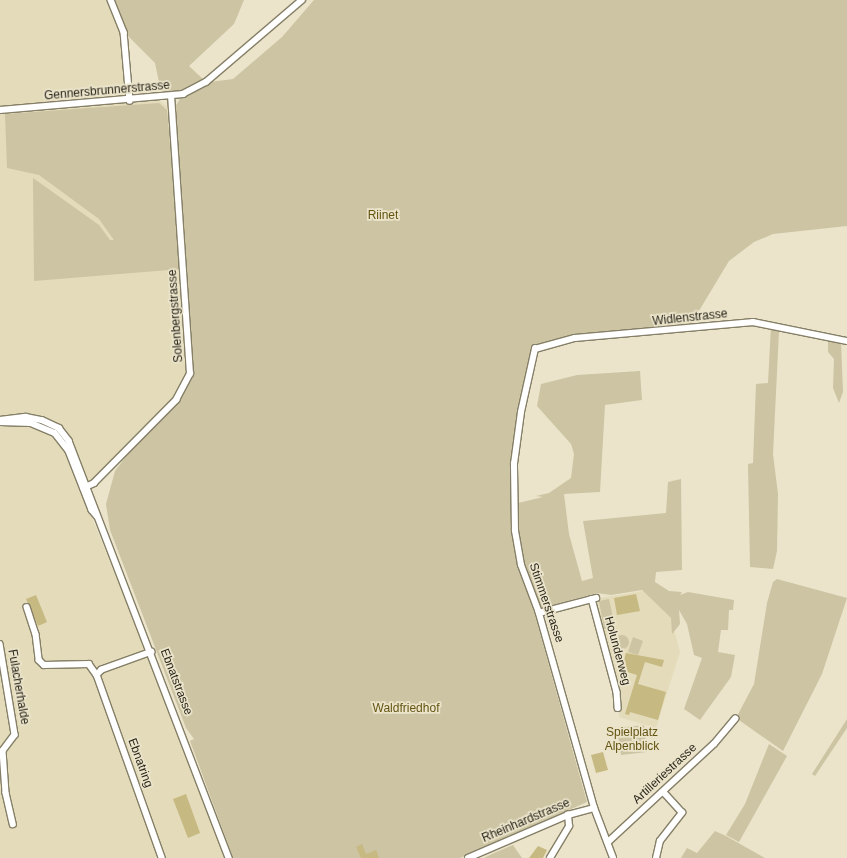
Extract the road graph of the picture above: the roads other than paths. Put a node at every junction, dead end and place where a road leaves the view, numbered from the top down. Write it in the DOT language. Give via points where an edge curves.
graph roads {
  1 [pos="111,0"];
  2 [pos="302,0"];
  3 [pos="171,97"];
  4 [pos="130,101"];
  5 [pos="0,110"];
  6 [pos="847,341"];
  7 [pos="535,349"];
  8 [pos="0,421"];
  9 [pos="86,488"];
  10 [pos="27,608"];
  11 [pos="539,613"];
  12 [pos="0,644"];
  13 [pos="152,652"];
  14 [pos="97,675"];
  15 [pos="618,708"];
  16 [pos="735,719"];
  17 [pos="663,792"];
  18 [pos="594,808"];
  19 [pos="568,815"];
  20 [pos="13,824"];
  21 [pos="608,842"];
  22 [pos="162,858"];
  23 [pos="229,858"];
  24 [pos="468,858"];
  25 [pos="550,858"];
  26 [pos="613,858"];
  27 [pos="656,858"];
  1 -- 4 [label="street" via="124,32"];
  2 -- 3 [label="street, Gennersbrunnerstrasse" via="206,82"];
  3 -- 4 [label="street, Gennersbrunnerstrasse"];
  3 -- 9 [label="street, Solenbergstrasse" via="190,374 176,400"];
  4 -- 5 [label="street, Gennersbrunnerstrasse"];
  6 -- 7 [label="street, Widlenstrasse" via="753,322 575,338"];
  7 -- 11 [label="street, Stimmerstrasse" via="520,412 514,504 520,565"];
  8 -- 9 [label="street, Ebnatstrasse" via="26,417 42,420 59,428 71,445"];
  9 -- 13 [label="street, Ebnatstrasse"];
  10 -- 14 [label="street, Ebnatring" via="36,634 39,660 44,665 84,663 93,667"];
  11 -- 15 [label="street, Holunderweg" via="594,598 617,692"];
  11 -- 18 [label="street, Stimmerstrasse"];
  12 -- 20 [label="street, Fulacherhalde" via="15,735 3,751 6,793"];
  13 -- 14 [label="street" via="102,670"];
  13 -- 23 [label="street, Ebnatstrasse"];
  14 -- 22 [label="street, Ebnatring"];
  16 -- 17 [label="street, Artilleriestrasse" via="714,744"];
  17 -- 21 [label="street, Artilleriestrasse"];
  17 -- 27 [label="street" via="682,813 660,841"];
  18 -- 19 [label="street, Rheinhardstrasse"];
  18 -- 21 [label="street, Stimmerstrasse"];
  19 -- 24 [label="street, Rheinhardstrasse"];
  19 -- 25 [label="street" via="569,826"];
  21 -- 26 [label="street, Stimmerstrasse"];
}
